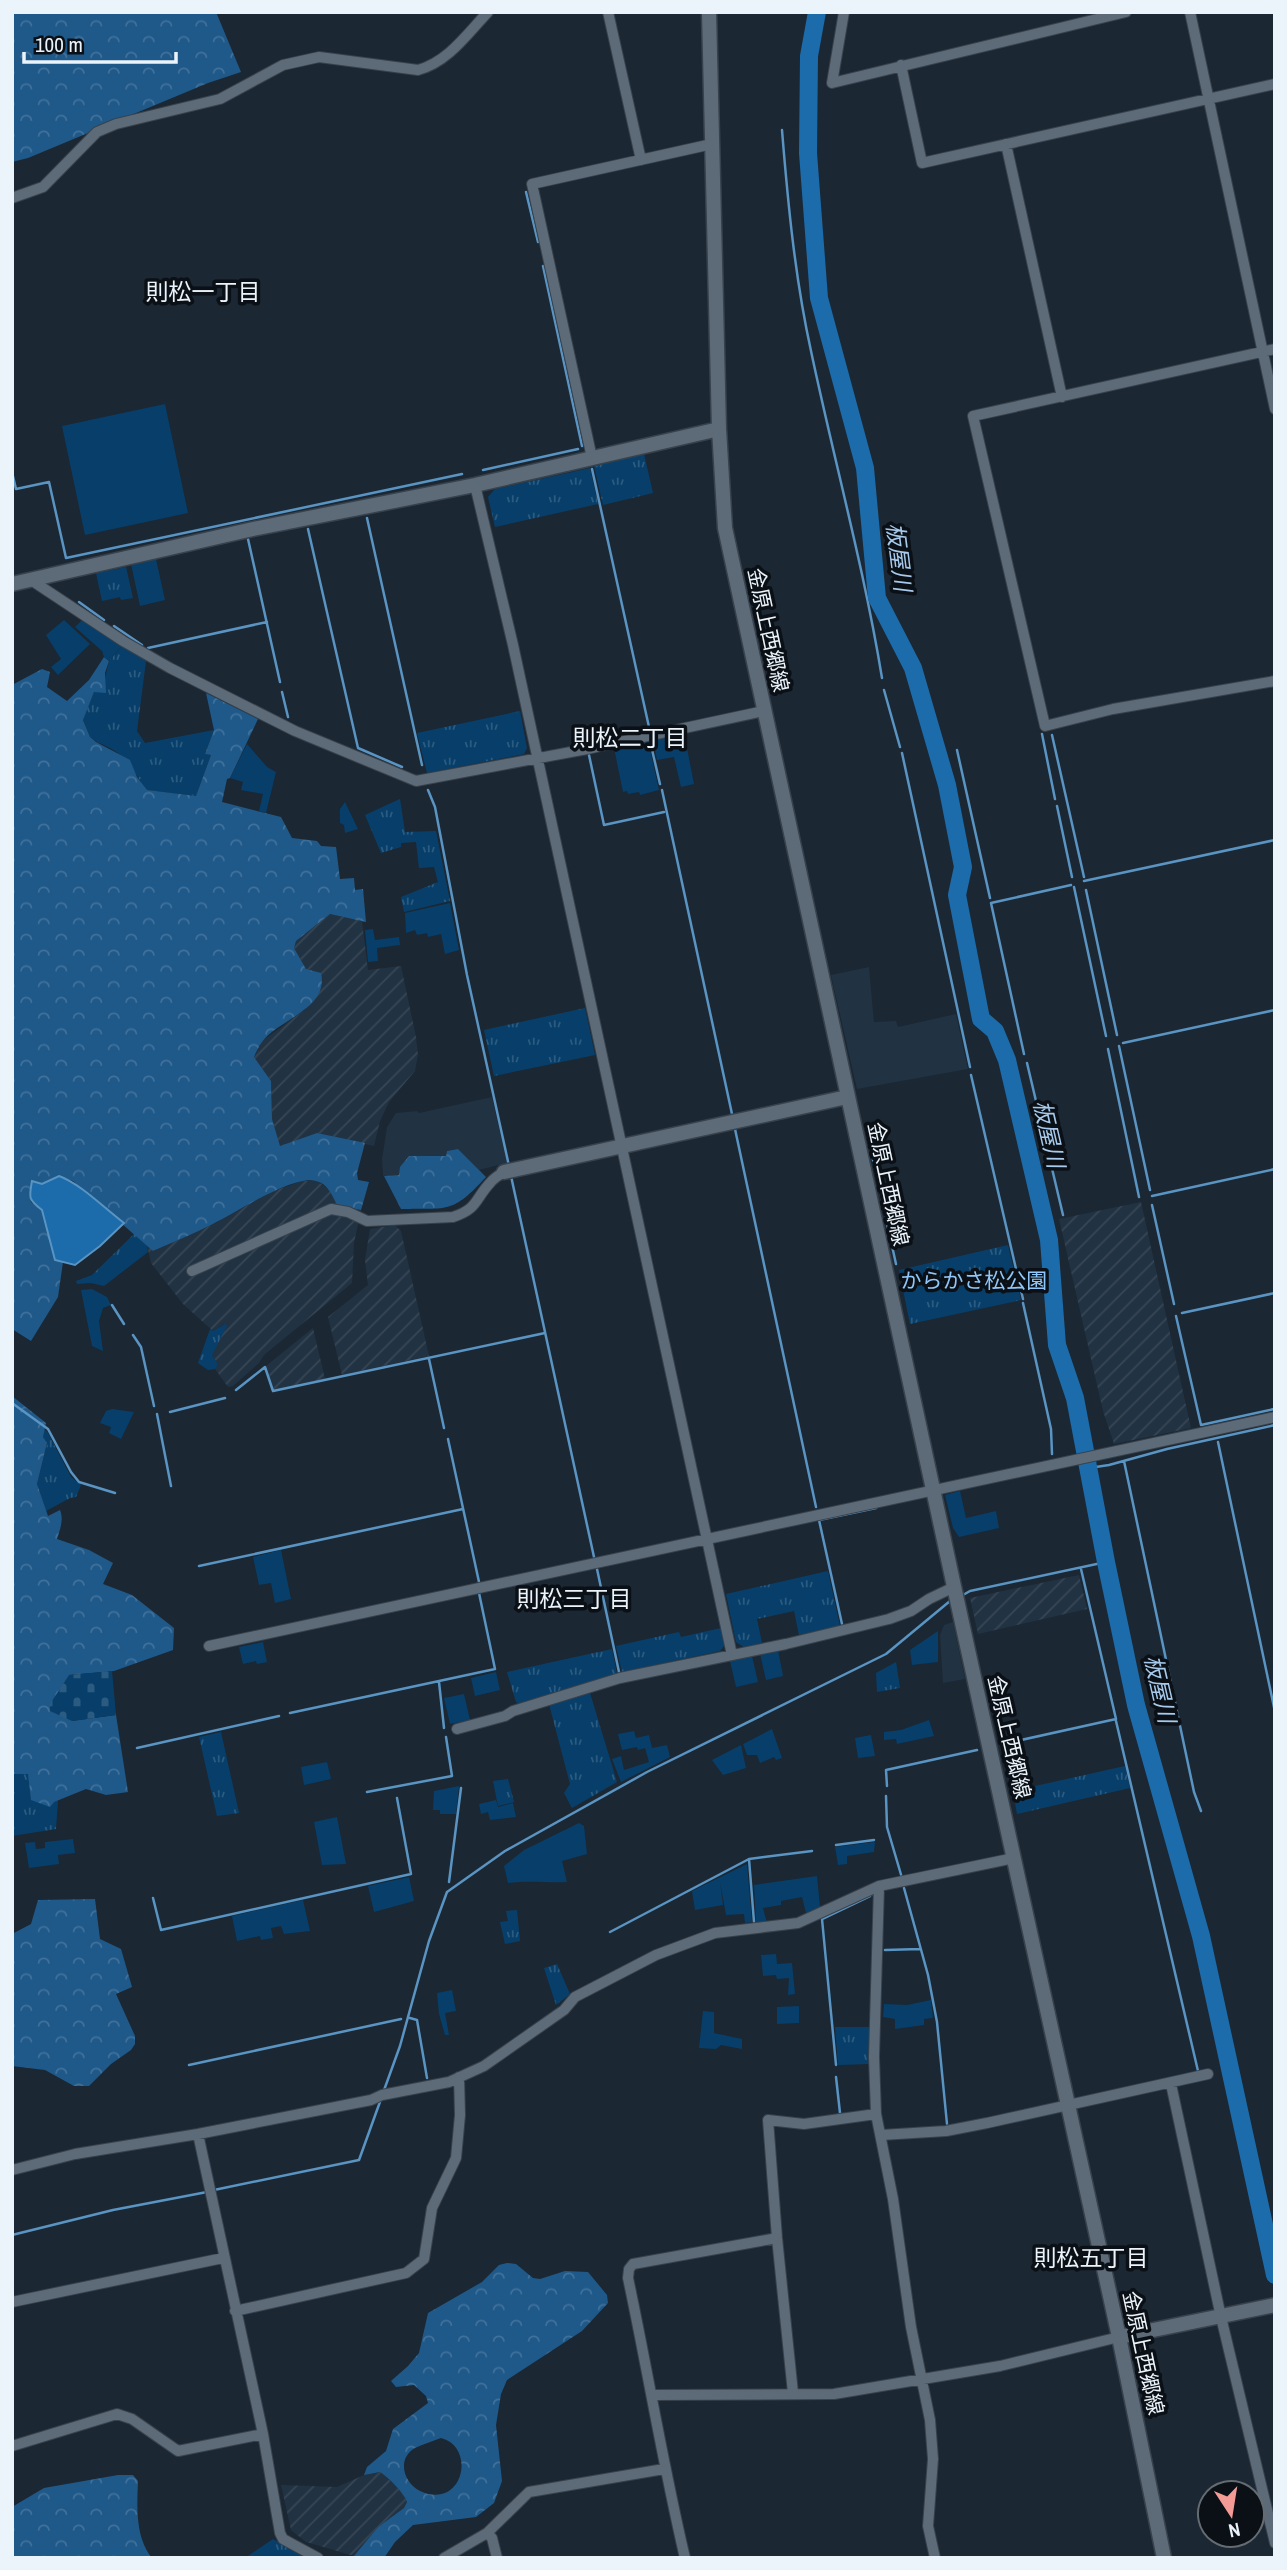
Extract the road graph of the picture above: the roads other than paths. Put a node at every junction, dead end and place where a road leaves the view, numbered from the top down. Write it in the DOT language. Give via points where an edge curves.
graph roads {
  1 [pos="488,12"];
  2 [pos="608,12"];
  3 [pos="709,12"];
  4 [pos="844,12"];
  5 [pos="1126,12"];
  6 [pos="1191,12"];
  7 [pos="901,65"];
  8 [pos="1275,85"];
  9 [pos="1209,98"];
  10 [pos="712,144"];
  11 [pos="1006,144"];
  12 [pos="641,160"];
  13 [pos="12,198"];
  14 [pos="1275,349"];
  15 [pos="1261,352"];
  16 [pos="1062,397"];
  17 [pos="1275,409"];
  18 [pos="719,429"];
  19 [pos="592,458"];
  20 [pos="475,485"];
  21 [pos="31,580"];
  22 [pos="12,584"];
  23 [pos="1275,681"];
  24 [pos="764,711"];
  25 [pos="537,759"];
  26 [pos="848,1097"];
  27 [pos="621,1146"];
  28 [pos="510,1170"];
  29 [pos="192,1271"];
  30 [pos="1275,1417"];
  31 [pos="934,1490"];
  32 [pos="707,1541"];
  33 [pos="955,1593"];
  34 [pos="209,1646"];
  35 [pos="733,1655"];
  36 [pos="457,1728"];
  37 [pos="1014,1858"];
  38 [pos="879,1886"];
  39 [pos="1208,2074"];
  40 [pos="459,2077"];
  41 [pos="1171,2084"];
  42 [pos="1068,2105"];
  43 [pos="876,2114"];
  44 [pos="198,2134"];
  45 [pos="881,2135"];
  46 [pos="12,2170"];
  47 [pos="777,2238"];
  48 [pos="223,2258"];
  49 [pos="12,2302"];
  50 [pos="1268,2306"];
  51 [pos="235,2311"];
  52 [pos="1221,2317"];
  53 [pos="1119,2337"];
  54 [pos="922,2378"];
  55 [pos="793,2393"];
  56 [pos="653,2395"];
  57 [pos="262,2434"];
  58 [pos="12,2445"];
  59 [pos="664,2469"];
  60 [pos="487,2533"];
  61 [pos="1275,2543"];
  62 [pos="318,2558"];
  63 [pos="444,2558"];
  64 [pos="496,2558"];
  65 [pos="685,2558"];
  66 [pos="934,2558"];
  67 [pos="1164,2558"];
  1 -- 13 [label="street" via="433,66 418,70 320,57 283,65 220,99 116,124 97,132 43,187"];
  2 -- 12 [label="street"];
  3 -- 10 [label="main road, 金原上西郷線"];
  4 -- 7 [label="street" via="832,83"];
  5 -- 7 [label="street"];
  6 -- 9 [label="street"];
  7 -- 11 [label="street" via="922,163"];
  8 -- 9 [label="street"];
  9 -- 11 [label="street"];
  9 -- 15 [label="street"];
  10 -- 12 [label="street"];
  10 -- 18 [label="main road, 金原上西郷線"];
  11 -- 16 [label="street"];
  12 -- 19 [label="street" via="532,184"];
  14 -- 15 [label="street"];
  15 -- 16 [label="street"];
  15 -- 17 [label="street"];
  16 -- 23 [label="street" via="973,416 1045,726 1113,709"];
  18 -- 19 [label="main road"];
  18 -- 24 [label="main road, 金原上西郷線" via="726,527"];
  19 -- 20 [label="main road"];
  20 -- 21 [label="main road"];
  20 -- 25 [label="street"];
  21 -- 22 [label="main road"];
  21 -- 25 [label="street" via="170,668 295,731 416,781"];
  24 -- 25 [label="street"];
  24 -- 26 [label="main road, 金原上西郷線"];
  25 -- 27 [label="street"];
  26 -- 27 [label="main road"];
  26 -- 31 [label="main road, 金原上西郷線"];
  27 -- 28 [label="main road"];
  27 -- 32 [label="street"];
  28 -- 29 [label="street" via="489,1183 479,1201 464,1213 423,1220 367,1221 331,1209"];
  30 -- 31 [label="street"];
  31 -- 32 [label="street"];
  31 -- 33 [label="main road, 金原上西郷線"];
  32 -- 34 [label="street"];
  32 -- 35 [label="street"];
  33 -- 35 [label="street" via="929,1599 889,1619"];
  33 -- 37 [label="main road, 金原上西郷線"];
  35 -- 36 [label="street" via="620,1678"];
  37 -- 38 [label="street"];
  37 -- 42 [label="main road, 金原上西郷線"];
  38 -- 40 [label="street" via="798,1923 715,1933 656,1955 575,1997 493,2061"];
  38 -- 43 [label="street"];
  39 -- 41 [label="street"];
  40 -- 44 [label="street" via="371,2100"];
  40 -- 51 [label="street" via="456,2158 432,2208 424,2259 406,2273"];
  41 -- 42 [label="street"];
  41 -- 52 [label="street"];
  42 -- 45 [label="street" via="946,2131"];
  42 -- 53 [label="main road, 金原上西郷線"];
  43 -- 45 [label="street"];
  43 -- 47 [label="street" via="804,2124 768,2120"];
  44 -- 46 [label="street" via="75,2154"];
  44 -- 48 [label="street"];
  45 -- 54 [label="street"];
  47 -- 55 [label="street"];
  47 -- 56 [label="street" via="630,2266 628,2278"];
  48 -- 49 [label="street"];
  48 -- 51 [label="street"];
  50 -- 52 [label="main road"];
  51 -- 57 [label="street"];
  52 -- 53 [label="main road"];
  52 -- 61 [label="street"];
  53 -- 54 [label="street" via="1000,2366"];
  53 -- 67 [label="main road, 金原上西郷線"];
  54 -- 55 [label="street" via="834,2393"];
  54 -- 66 [label="street" via="932,2446 928,2526"];
  55 -- 56 [label="street"];
  56 -- 59 [label="street"];
  57 -- 58 [label="street" via="178,2451 132,2419 117,2414"];
  57 -- 62 [label="street" via="280,2533"];
  59 -- 60 [label="street" via="529,2492"];
  59 -- 65 [label="street"];
  60 -- 63 [label="street"];
  60 -- 64 [label="street"];
}
